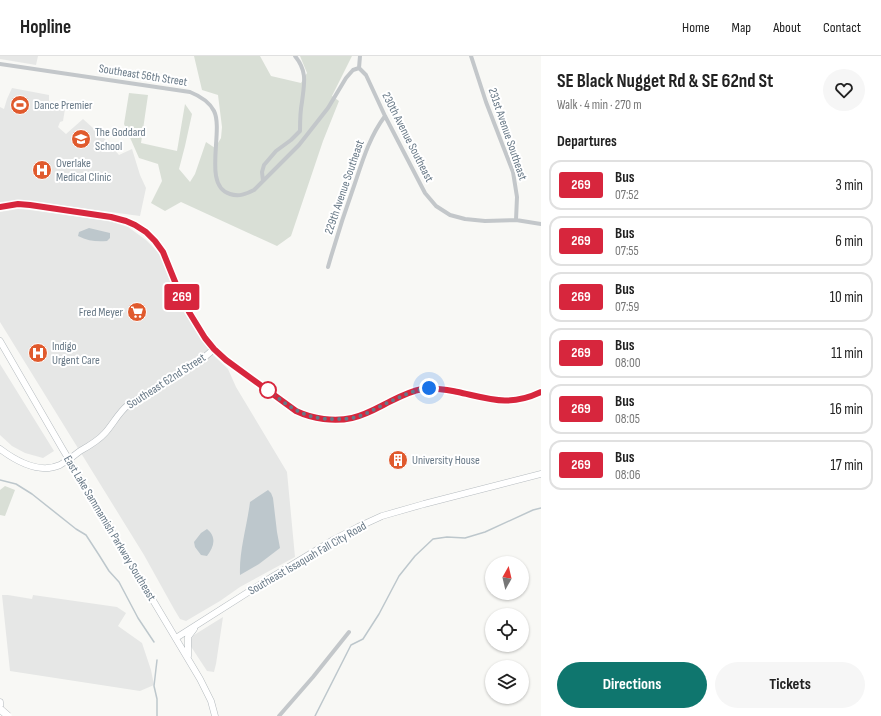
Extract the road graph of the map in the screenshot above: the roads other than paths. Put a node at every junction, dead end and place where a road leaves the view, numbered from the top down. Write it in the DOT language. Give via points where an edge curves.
graph roads {
  1 [pos="295,56"];
  2 [pos="360,56"];
  3 [pos="471,56"];
  4 [pos="0,64"];
  5 [pos="359,68"];
  6 [pos="385,116"];
  7 [pos="264,181"];
  8 [pos="0,207"];
  9 [pos="516,220"];
  10 [pos="541,224"];
  11 [pos="328,267"];
  12 [pos="0,341"];
  13 [pos="214,349"];
  14 [pos="541,392"];
  15 [pos="0,449"];
  16 [pos="69,459"];
  17 [pos="541,474"];
  18 [pos="202,621"];
  19 [pos="349,632"];
  20 [pos="176,638"];
  21 [pos="188,658"];
  22 [pos="0,702"];
  23 [pos="0,709"];
  24 [pos="1,716"];
  25 [pos="8,716"];
  26 [pos="215,716"];
  27 [pos="279,716"];
  1 -- 7 [label="street" via="301,65 305,82 300,131 264,165"];
  2 -- 5 [label="street"];
  3 -- 9 [label="street, 231st Avenue Southeast" via="513,172 517,197"];
  4 -- 7 [label="street, Southeast 56th Street" via="196,94 210,105 216,115 215,170 224,192 244,195"];
  5 -- 6 [label="street, 230th Avenue Southeast" via="366,75"];
  5 -- 7 [label="street, Southeast 56th Street" via="353,70 346,78 328,108 300,145"];
  6 -- 9 [label="street, 230th Avenue Southeast" via="425,193 436,206 458,218 474,221"];
  6 -- 11 [label="street, 229th Avenue Southeast" via="365,152"];
  8 -- 13 [label="main road" via="30,205 111,217 141,229 163,252 186,307"];
  9 -- 10 [label="street"];
  12 -- 16 [label="main road, East Lake Sammamish Parkway Southeast"];
  13 -- 14 [label="main road" via="296,411 324,420 353,418 421,389 448,390 505,401 524,399"];
  13 -- 16 [label="main road, Southeast 62nd Street" via="200,361 128,404 104,434"];
  15 -- 16 [label="main road, Southeast 62nd Street" via="22,462 39,468 59,465"];
  16 -- 20 [label="main road, East Lake Sammamish Parkway Southeast"];
  17 -- 18 [label="main road, Southeast Issaquah Fall City Road" via="382,516 333,540"];
  18 -- 20 [label="main road, Southeast Issaquah Fall City Road"];
  18 -- 21 [label="main road" via="188,637"];
  19 -- 27 [label="street"];
  20 -- 21 [label="main road, East Lake Sammamish Parkway Southeast"];
  21 -- 26 [label="main road, East Lake Sammamish Parkway Southeast" via="204,686"];
  22 -- 24 [label="main road"];
  23 -- 25 [label="highway, bridge"];
}
